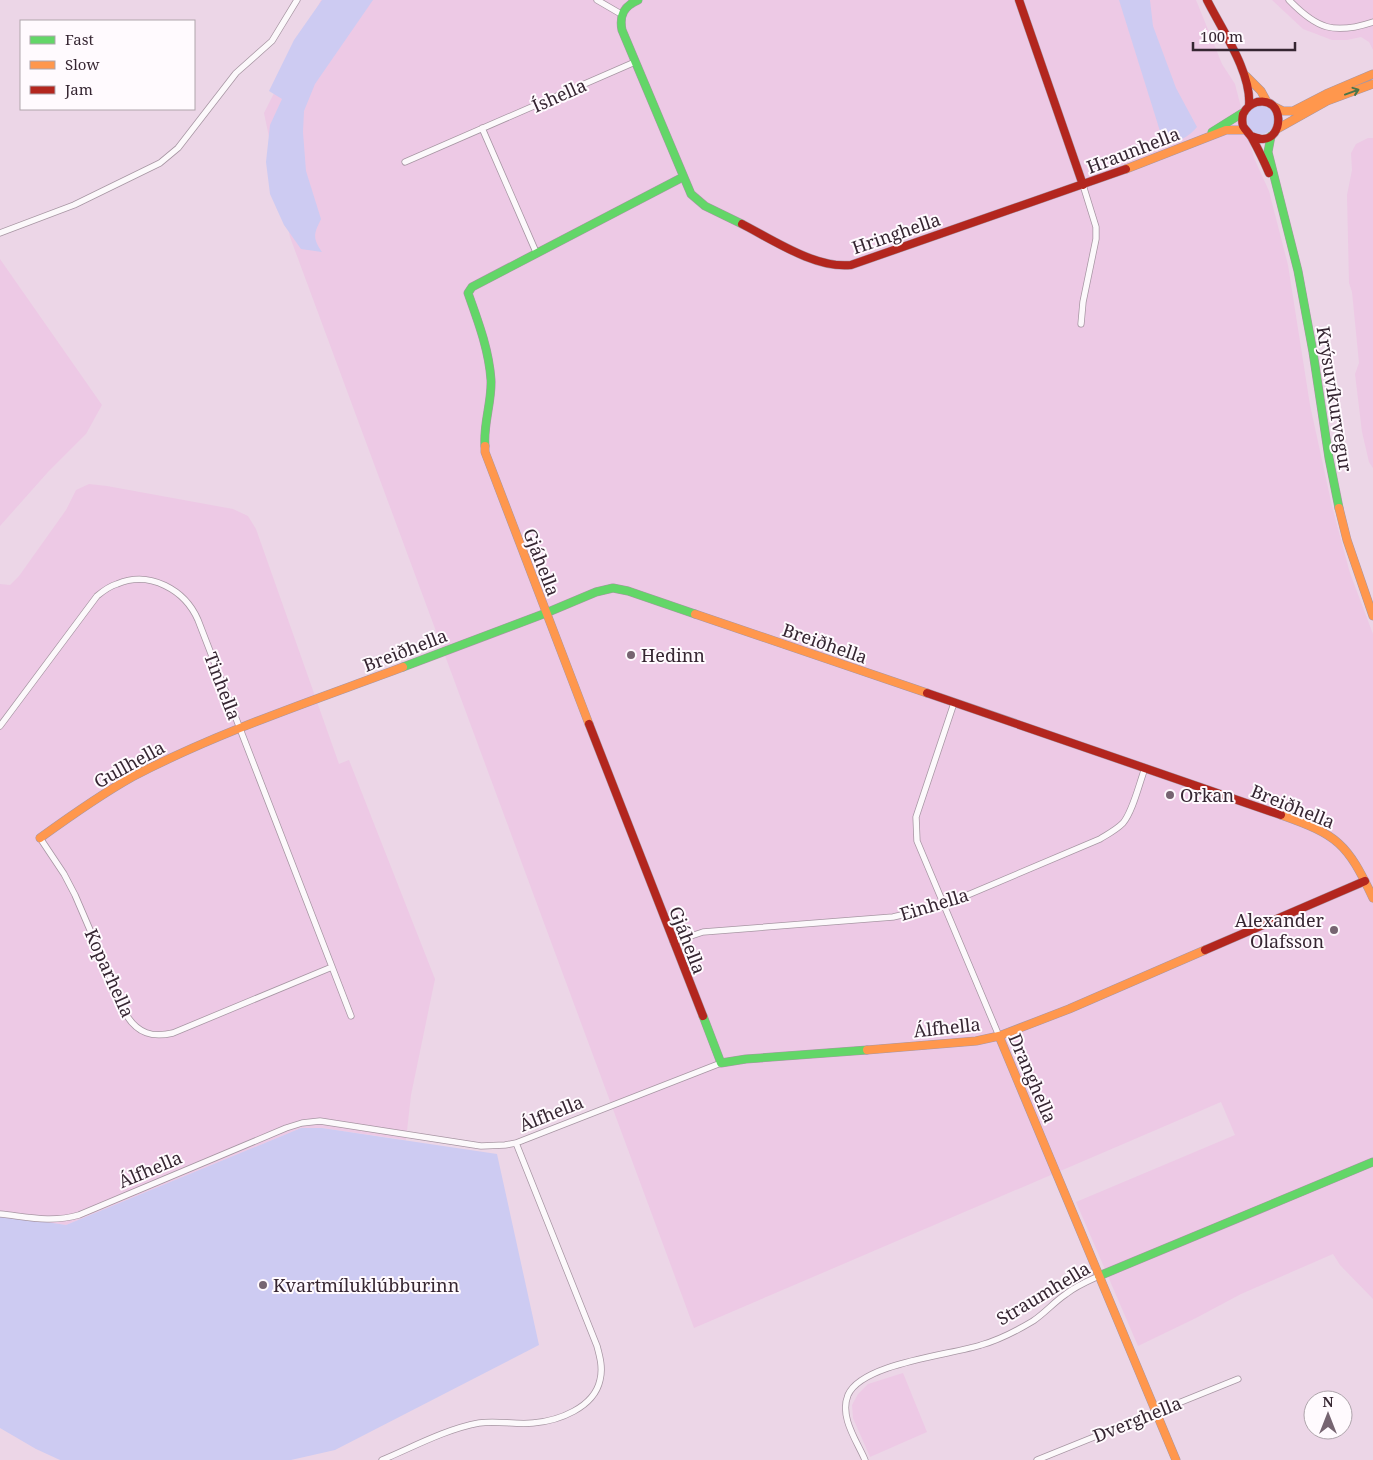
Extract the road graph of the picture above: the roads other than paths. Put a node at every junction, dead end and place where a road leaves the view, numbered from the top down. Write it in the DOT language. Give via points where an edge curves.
graph roads {
  1 [pos="297,0"];
  2 [pos="597,0"];
  3 [pos="638,0"];
  4 [pos="1019,0"];
  5 [pos="1207,0"];
  6 [pos="1289,0"];
  7 [pos="621,14"];
  8 [pos="1373,22"];
  9 [pos="635,62"];
  10 [pos="1373,74"];
  11 [pos="1246,76"];
  12 [pos="1373,84"];
  13 [pos="1267,102"];
  14 [pos="1275,108"];
  15 [pos="1247,109"];
  16 [pos="482,128"];
  17 [pos="1277,129"];
  18 [pos="1248,133"];
  19 [pos="1271,136"];
  20 [pos="1194,143"];
  21 [pos="405,162"];
  22 [pos="683,177"];
  23 [pos="1083,185"];
  24 [pos="1276,186"];
  25 [pos="0,233"];
  26 [pos="536,252"];
  27 [pos="1080,324"];
  28 [pos="546,613"];
  29 [pos="1373,616"];
  30 [pos="954,703"];
  31 [pos="0,726"];
  32 [pos="239,729"];
  33 [pos="1144,768"];
  34 [pos="40,838"];
  35 [pos="1365,882"];
  36 [pos="1373,898"];
  37 [pos="944,905"];
  38 [pos="673,942"];
  39 [pos="332,967"];
  40 [pos="351,1016"];
  41 [pos="999,1036"];
  42 [pos="721,1063"];
  43 [pos="516,1143"];
  44 [pos="1373,1162"];
  45 [pos="0,1214"];
  46 [pos="1099,1276"];
  47 [pos="1238,1379"];
  48 [pos="1156,1412"];
  49 [pos="382,1460"];
  50 [pos="865,1460"];
  51 [pos="1037,1460"];
  52 [pos="1176,1460"];
  1 -- 25 [label="street" via="272,41 236,74 178,148 160,163 74,204"];
  2 -- 7 [label="street"];
  3 -- 7 [label="street" via="624,7"];
  4 -- 23 [label="street"];
  5 -- 11 [label="street"];
  6 -- 8 [label="street" via="1305,15 1328,28 1342,30"];
  7 -- 9 [label="street, Hringhella" via="622,30"];
  9 -- 16 [label="street, Íshella"];
  9 -- 22 [label="street, Hringhella"];
  10 -- 14 [label="street" via="1293,111 1283,112"];
  11 -- 13 [label="street"];
  11 -- 15 [label="street" via="1250,93"];
  17 -- 12 [label="street, one-way" via="1327,101"];
  13 -- 14 [label="street"];
  13 -- 15 [label="street" via="1258,102"];
  14 -- 17 [label="street" via="1279,118"];
  15 -- 18 [label="street" via="1242,122"];
  15 -- 20 [label="street, Hraunhella"];
  16 -- 21 [label="street, Íshella"];
  16 -- 26 [label="street"];
  17 -- 19 [label="street"];
  18 -- 19 [label="street" via="1261,139"];
  18 -- 20 [label="street, Hraunhella" via="1231,129"];
  18 -- 24 [label="street, Krýsuvíkurvegur"];
  19 -- 24 [label="street, Krýsuvíkurvegur" via="1268,152"];
  20 -- 23 [label="street, Hraunhella"];
  22 -- 23 [label="street, Hringhella" via="691,194 705,206 815,261 841,266"];
  22 -- 26 [label="street, Gjáhella"];
  23 -- 27 [label="street" via="1096,227 1096,239"];
  24 -- 29 [label="street, Krýsuvíkurvegur" via="1300,279 1338,503"];
  26 -- 28 [label="street, Gjáhella" via="472,287 468,294 484,337 491,382 484,427 485,452"];
  28 -- 30 [label="street, Breiðhella" via="596,592 613,588 628,591"];
  28 -- 32 [label="street, Breiðhella"];
  28 -- 38 [label="street, Gjáhella"];
  30 -- 33 [label="street, Breiðhella"];
  30 -- 37 [label="street, Dranghella" via="916,817 918,841"];
  31 -- 32 [label="street, Tinhella" via="97,596 118,583 138,580 172,588 193,609"];
  32 -- 34 [label="street, Gullhella" via="131,778"];
  32 -- 39 [label="street, Tinhella"];
  33 -- 35 [label="street, Breiðhella" via="1325,831 1345,848"];
  33 -- 37 [label="street, Einhella" via="1128,815 1114,831"];
  34 -- 39 [label="street, Koparhella" via="75,895 127,1016 135,1027 145,1033 172,1033"];
  35 -- 36 [label="street, Breiðhella"];
  35 -- 41 [label="street, Álfhella"];
  37 -- 38 [label="street, Einhella" via="893,917 703,932"];
  37 -- 41 [label="street, Dranghella"];
  38 -- 42 [label="street, Gjáhella"];
  39 -- 40 [label="street, Tinhella"];
  41 -- 42 [label="street, Álfhella" via="976,1041"];
  41 -- 46 [label="street, Dranghella"];
  42 -- 43 [label="street, Álfhella"];
  43 -- 45 [label="street, Álfhella" via="481,1146 327,1122 302,1123 65,1219"];
  43 -- 49 [label="street, Álfhella" via="597,1346 601,1366 598,1387 577,1409 553,1419 532,1424 503,1422 462,1427"];
  44 -- 46 [label="street, Straumhella"];
  46 -- 48 [label="street, Dranghella"];
  46 -- 50 [label="street, Straumhella" via="1066,1294 1035,1320 1016,1330 982,1345 902,1363 857,1384 848,1395 846,1415"];
  47 -- 48 [label="street, Dverghella"];
  48 -- 51 [label="street, Dverghella"];
  48 -- 52 [label="street, Dranghella"];
}
